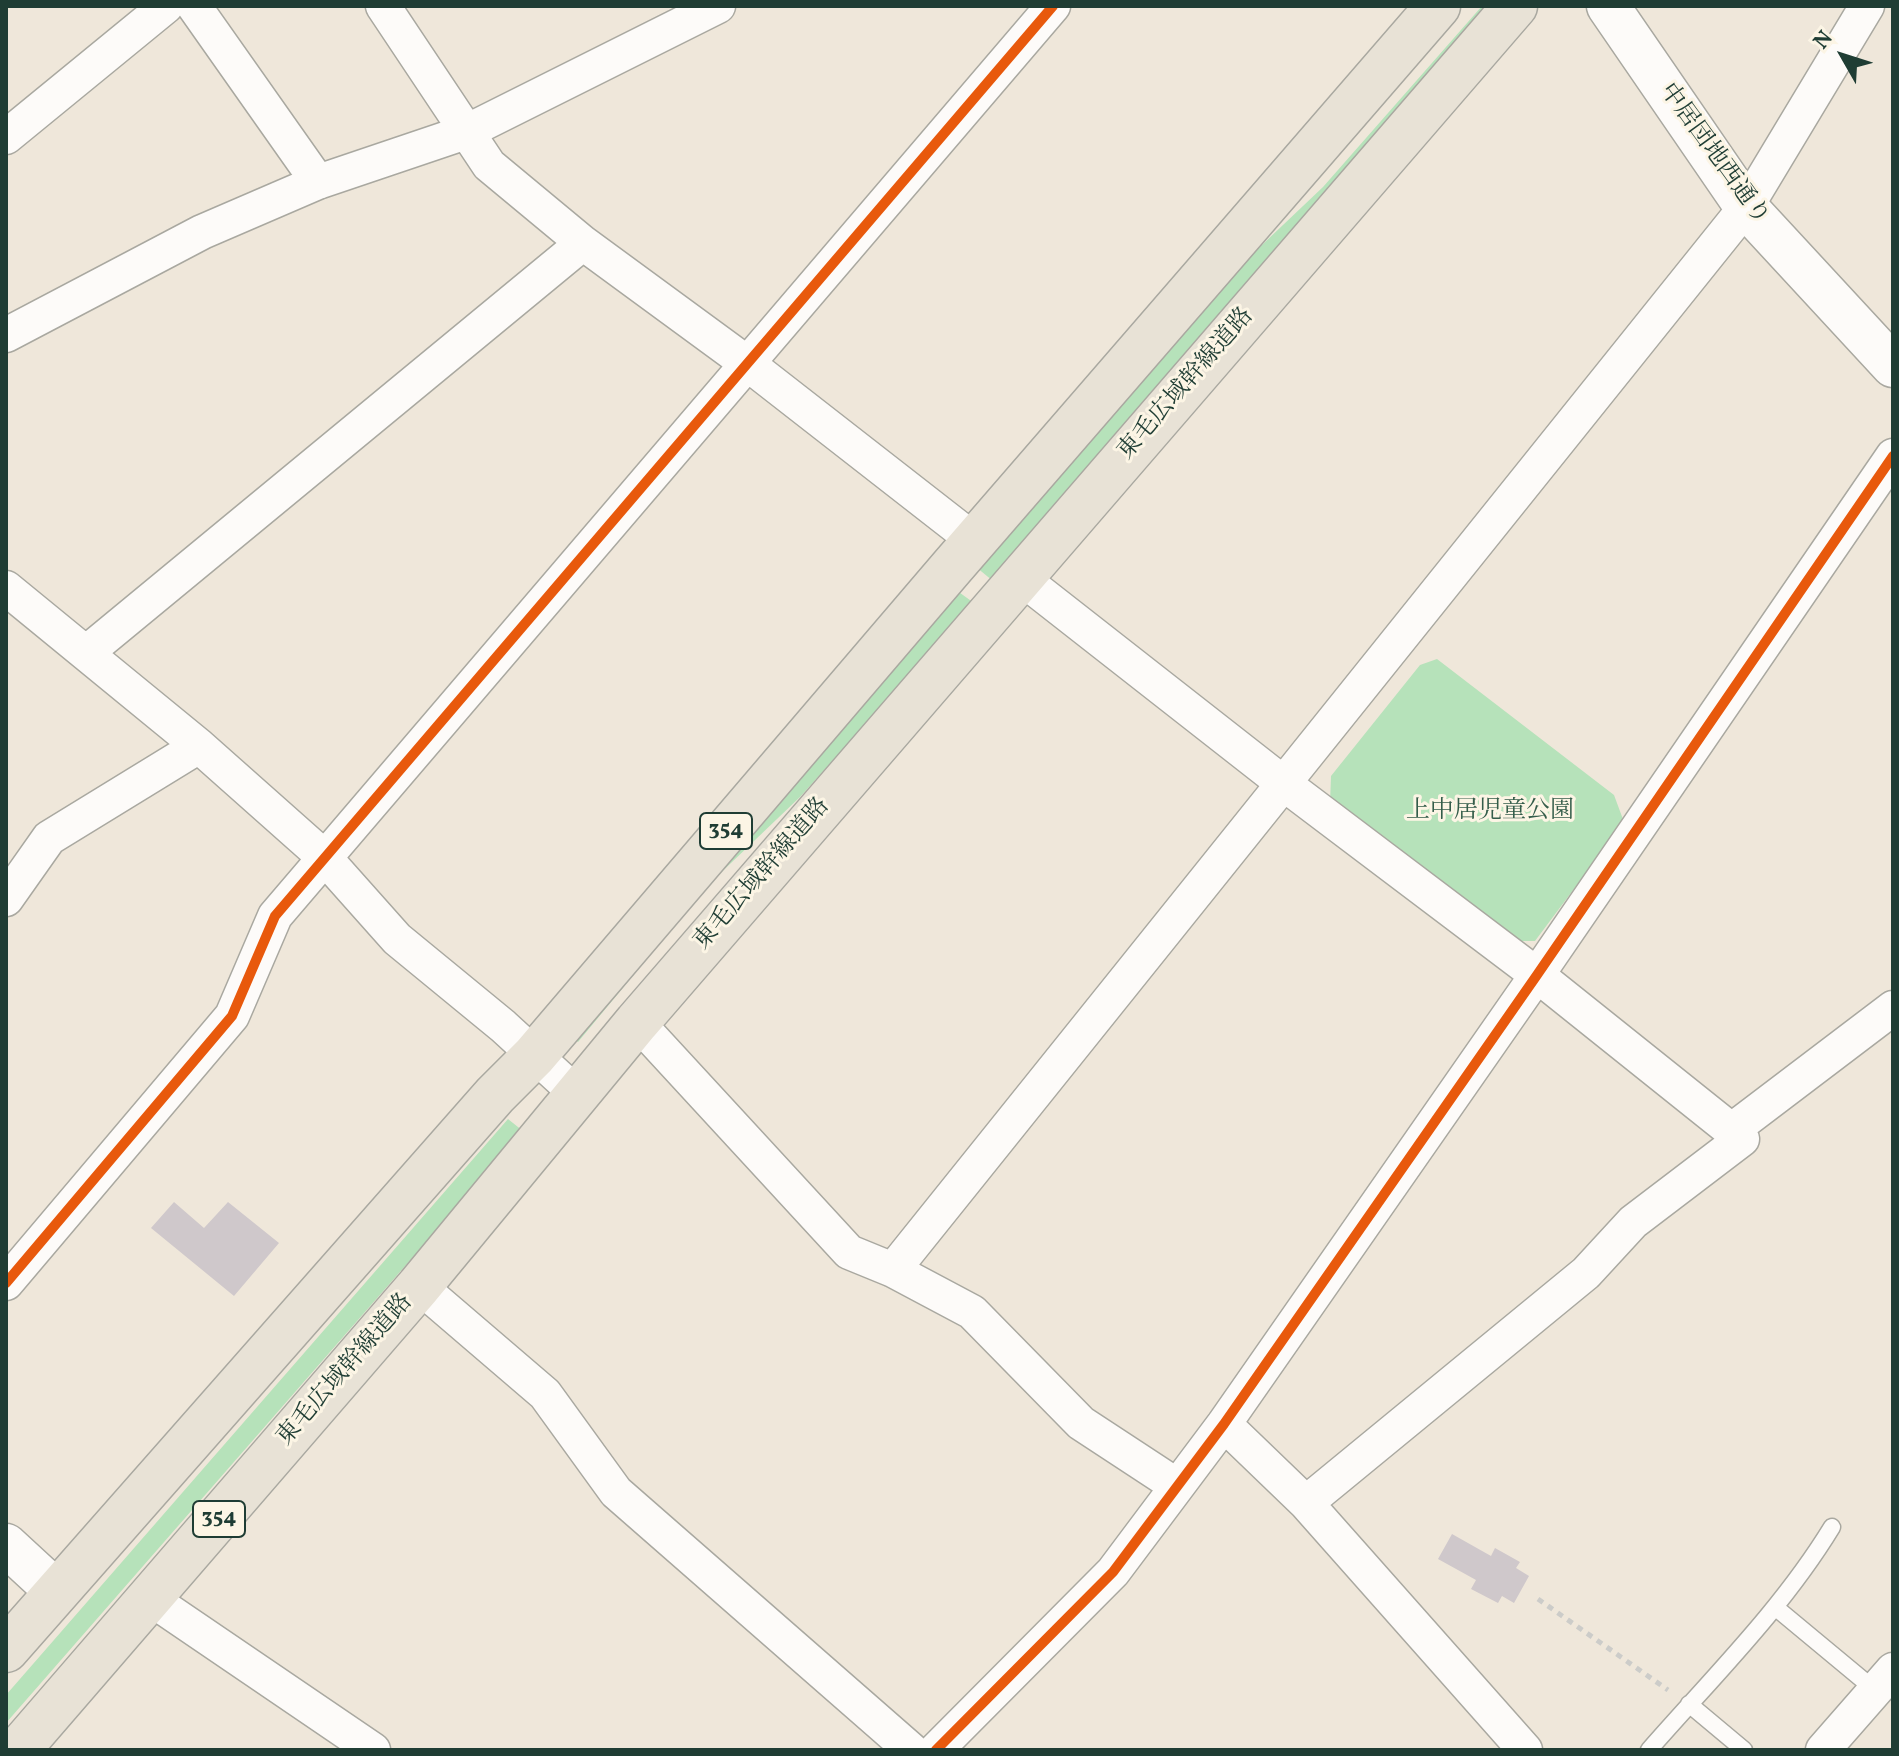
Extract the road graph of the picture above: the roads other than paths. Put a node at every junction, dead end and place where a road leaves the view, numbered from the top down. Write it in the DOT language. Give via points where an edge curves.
graph roads {
  1 [pos="166,6"];
  2 [pos="194,6"];
  3 [pos="383,6"];
  4 [pos="718,6"];
  5 [pos="1053,6"];
  6 [pos="1438,6"];
  7 [pos="1515,6"];
  8 [pos="1608,6"];
  9 [pos="1867,6"];
  10 [pos="466,132"];
  11 [pos="6,137"];
  12 [pos="318,182"];
  13 [pos="1746,207"];
  14 [pos="583,243"];
  15 [pos="6,335"];
  16 [pos="748,364"];
  17 [pos="1893,366"];
  18 [pos="1893,456"];
  19 [pos="975,541"];
  20 [pos="1020,577"];
  21 [pos="6,588"];
  22 [pos="86,653"];
  23 [pos="199,746"];
  24 [pos="1283,783"];
  25 [pos="324,857"];
  26 [pos="6,899"];
  27 [pos="1537,975"];
  28 [pos="1893,1008"];
  29 [pos="637,1022"];
  30 [pos="534,1056"];
  31 [pos="577,1094"];
  32 [pos="1731,1131"];
  33 [pos="893,1270"];
  34 [pos="6,1283"];
  35 [pos="419,1286"];
  36 [pos="1224,1424"];
  37 [pos="1177,1486"];
  38 [pos="1306,1503"];
  39 [pos="1832,1527"];
  40 [pos="6,1545"];
  41 [pos="57,1592"];
  42 [pos="151,1599"];
  43 [pos="1775,1607"];
  44 [pos="6,1650"];
  45 [pos="1884,1680"];
  46 [pos="1689,1704"];
  47 [pos="356,1746"];
  48 [pos="18,1750"];
  49 [pos="911,1750"];
  50 [pos="936,1750"];
  51 [pos="1525,1750"];
  52 [pos="1649,1750"];
  53 [pos="1744,1750"];
  54 [pos="1823,1750"];
  1 -- 11 [label="street"];
  2 -- 12 [label="street"];
  3 -- 10 [label="street"];
  4 -- 10 [label="street"];
  5 -- 16 [label="street"];
  6 -- 19 [label="highway, 354"];
  7 -- 20 [label="highway, 東毛広域幹線道路 / 354"];
  8 -- 13 [label="street, 中居団地西通り"];
  9 -- 13 [label="street"];
  10 -- 12 [label="street"];
  10 -- 14 [label="street" via="489,165"];
  12 -- 15 [label="street" via="202,232"];
  13 -- 17 [label="street, 中居団地西通り"];
  13 -- 24 [label="street"];
  14 -- 16 [label="street"];
  14 -- 22 [label="street"];
  16 -- 19 [label="street"];
  16 -- 25 [label="street"];
  18 -- 27 [label="street"];
  19 -- 30 [label="highway, 354"];
  20 -- 24 [label="street"];
  20 -- 29 [label="highway, 東毛広域幹線道路 / 354"];
  21 -- 22 [label="street"];
  22 -- 23 [label="street"];
  23 -- 25 [label="street"];
  23 -- 26 [label="street" via="49,838"];
  24 -- 27 [label="street"];
  24 -- 33 [label="street"];
  25 -- 30 [label="street" via="397,939"];
  25 -- 34 [label="street" via="275,916 232,1016"];
  27 -- 32 [label="street"];
  27 -- 36 [label="street"];
  28 -- 32 [label="street"];
  29 -- 31 [label="highway, 東毛広域幹線道路 / 354"];
  29 -- 33 [label="street" via="849,1252"];
  30 -- 31 [label="street"];
  30 -- 41 [label="highway, 354"];
  31 -- 35 [label="highway, 東毛広域幹線道路 / 354"];
  32 -- 38 [label="street" via="1742,1139 1633,1222 1586,1273"];
  33 -- 37 [label="street" via="972,1312 1081,1423"];
  35 -- 42 [label="highway, 東毛広域幹線道路 / 354"];
  35 -- 49 [label="street" via="545,1394 616,1492"];
  36 -- 37 [label="street"];
  36 -- 38 [label="street"];
  37 -- 50 [label="street" via="1113,1572"];
  38 -- 51 [label="street"];
  39 -- 43 [label="lane"];
  40 -- 41 [label="street"];
  41 -- 44 [label="highway, 354"];
  42 -- 47 [label="street"];
  42 -- 48 [label="highway, 東毛広域幹線道路 / 354"];
  43 -- 45 [label="lane"];
  43 -- 46 [label="lane"];
  45 -- 54 [label="street"];
  46 -- 52 [label="lane"];
  46 -- 53 [label="lane"];
}
